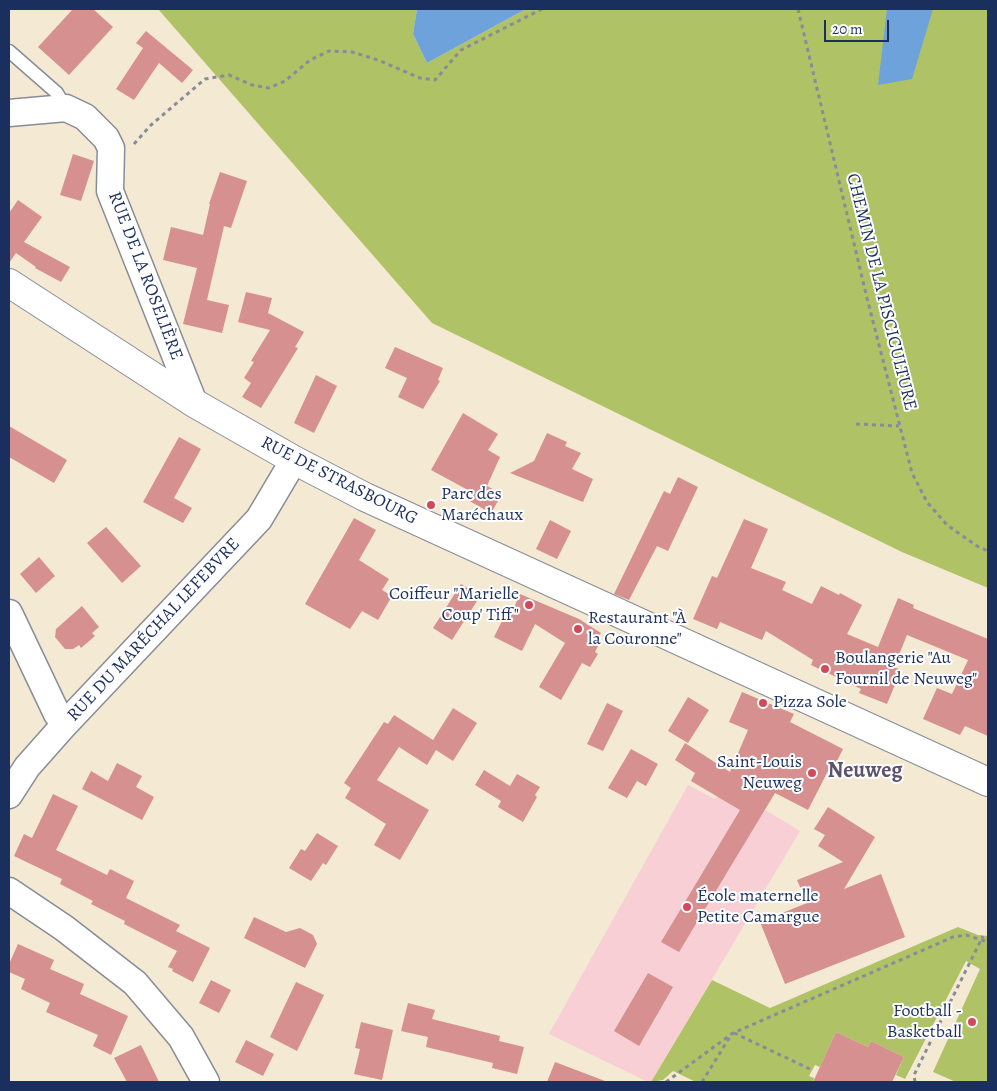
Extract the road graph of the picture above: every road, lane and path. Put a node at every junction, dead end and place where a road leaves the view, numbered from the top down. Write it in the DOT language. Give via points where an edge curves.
graph roads {
  1 [pos="542,9"];
  2 [pos="798,9"];
  3 [pos="9,51"];
  4 [pos="66,108"];
  5 [pos="9,113"];
  6 [pos="111,168"];
  7 [pos="9,282"];
  8 [pos="194,404"];
  9 [pos="856,424"];
  10 [pos="899,426"];
  11 [pos="294,460"];
  12 [pos="988,551"];
  13 [pos="9,613"];
  14 [pos="66,723"];
  15 [pos="988,782"];
  16 [pos="9,795"];
  17 [pos="9,890"];
  18 [pos="982,937"];
  19 [pos="988,942"];
  20 [pos="733,1033"];
  21 [pos="812,1070"];
  22 [pos="206,1082"];
  23 [pos="666,1082"];
  24 [pos="702,1082"];
  25 [pos="915,1082"];
  1 -- 6 [label="path" via="462,50 435,80 420,78 352,52 329,51 269,88 252,85 229,74 205,79 151,125"];
  2 -- 10 [label="path, CHEMIN DE LA PISCICULTURE"];
  3 -- 4 [label="lane, RUE DE LA ROSELIÈRE" via="57,94"];
  4 -- 5 [label="street"];
  4 -- 6 [label="street, RUE DE LA ROSELIÈRE" via="85,117 106,138 111,148"];
  6 -- 8 [label="street, RUE DE LA ROSELIÈRE" via="110,192"];
  7 -- 8 [label="main road, RUE DE STRASBOURG"];
  8 -- 11 [label="main road, RUE DE STRASBOURG"];
  9 -- 10 [label="path"];
  10 -- 12 [label="path, CHEMIN DE LA PISCICULTURE" via="912,473 927,502 948,525"];
  11 -- 14 [label="street, RUE DU MARÉCHAL LEFEBVRE" via="258,519"];
  11 -- 15 [label="main road, RUE DE STRASBOURG" via="365,497 543,580 652,626"];
  13 -- 14 [label="street" via="57,714"];
  14 -- 16 [label="street, RUE DU MARÉCHAL LEFEBVRE" via="27,767"];
  17 -- 22 [label="street" via="135,983 181,1037"];
  18 -- 19 [label="path"];
  18 -- 20 [label="path" via="953,937"];
  18 -- 25 [label="path" via="914,1075"];
  20 -- 21 [label="path"];
  20 -- 23 [label="path"];
  20 -- 24 [label="path"];
}
